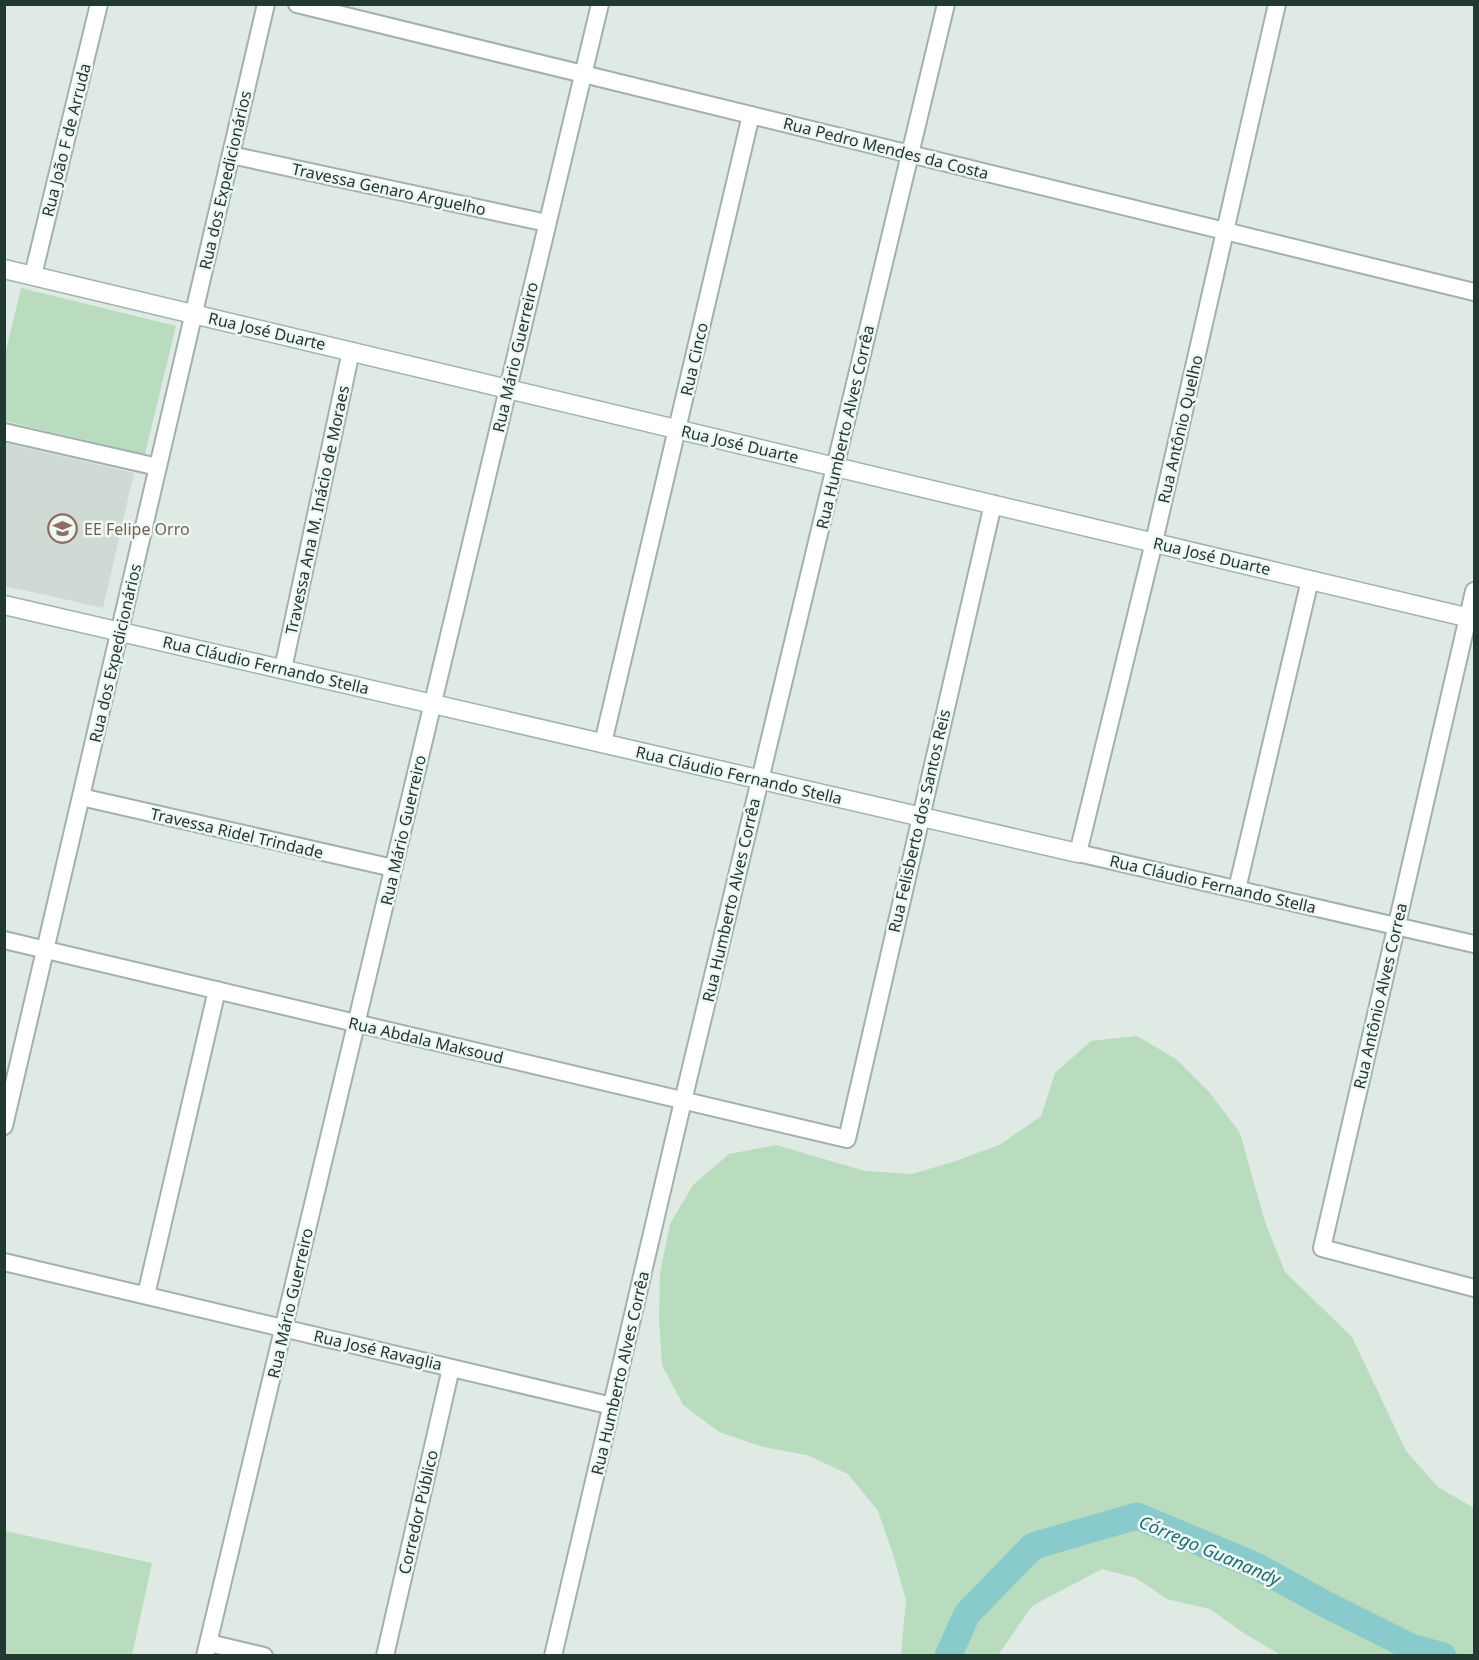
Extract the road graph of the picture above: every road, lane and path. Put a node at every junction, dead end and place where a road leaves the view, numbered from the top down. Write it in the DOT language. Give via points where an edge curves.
graph roads {
  1 [pos="99,4"];
  2 [pos="266,4"];
  3 [pos="297,4"];
  4 [pos="600,4"];
  5 [pos="946,4"];
  6 [pos="1277,4"];
  7 [pos="583,74"];
  8 [pos="751,115"];
  9 [pos="910,154"];
  10 [pos="231,155"];
  11 [pos="548,223"];
  12 [pos="1226,231"];
  13 [pos="4,269"];
  14 [pos="33,276"];
  15 [pos="1474,292"];
  16 [pos="194,314"];
  17 [pos="351,351"];
  18 [pos="508,388"];
  19 [pos="677,429"];
  20 [pos="4,432"];
  21 [pos="835,466"];
  22 [pos="158,467"];
  23 [pos="993,504"];
  24 [pos="1154,542"];
  25 [pos="1310,580"];
  26 [pos="1474,591"];
  27 [pos="4,605"];
  28 [pos="1471,618"];
  29 [pos="120,632"];
  30 [pos="283,669"];
  31 [pos="433,704"];
  32 [pos="603,743"];
  33 [pos="760,779"];
  34 [pos="81,797"];
  35 [pos="920,816"];
  36 [pos="1078,853"];
  37 [pos="393,868"];
  38 [pos="1237,889"];
  39 [pos="1396,926"];
  40 [pos="4,940"];
  41 [pos="1474,944"];
  42 [pos="46,950"];
  43 [pos="217,990"];
  44 [pos="356,1023"];
  45 [pos="683,1101"];
  46 [pos="4,1126"];
  47 [pos="847,1139"];
  48 [pos="4,1262"];
  49 [pos="1474,1288"];
  50 [pos="146,1295"];
  51 [pos="284,1328"];
  52 [pos="452,1368"];
  53 [pos="612,1406"];
  54 [pos="207,1649"];
  55 [pos="264,1656"];
  56 [pos="385,1656"];
  57 [pos="554,1656"];
  1 -- 14 [label="street, Rua João F de Arruda"];
  2 -- 10 [label="street, Rua dos Expedicionários"];
  3 -- 7 [label="street, Rua Pedro Mendes da Costa"];
  4 -- 7 [label="street, Rua Mário Guerreiro"];
  5 -- 9 [label="street, Rua Humberto Alves Corrêa"];
  6 -- 12 [label="street, Rua Antônio Quelho"];
  7 -- 8 [label="street, Rua Pedro Mendes da Costa"];
  7 -- 11 [label="street, Rua Mário Guerreiro"];
  8 -- 9 [label="street, Rua Pedro Mendes da Costa"];
  8 -- 19 [label="street, Rua Cinco"];
  9 -- 12 [label="street, Rua Pedro Mendes da Costa"];
  9 -- 21 [label="street, Rua Humberto Alves Corrêa"];
  10 -- 11 [label="street, Travessa Genaro Arguelho"];
  10 -- 16 [label="street, Rua dos Expedicionários"];
  11 -- 18 [label="street, Rua Mário Guerreiro"];
  12 -- 15 [label="street, Rua Pedro Mendes da Costa"];
  12 -- 24 [label="street, Rua Antônio Quelho"];
  13 -- 14 [label="street, Rua José Duarte"];
  14 -- 16 [label="street, Rua José Duarte"];
  16 -- 17 [label="street, Rua José Duarte"];
  16 -- 22 [label="street, Rua dos Expedicionários"];
  17 -- 18 [label="street, Rua José Duarte"];
  17 -- 30 [label="street, Travessa Ana M. Inácio de Moraes"];
  18 -- 19 [label="street, Rua José Duarte"];
  18 -- 31 [label="street, Rua Mário Guerreiro"];
  19 -- 21 [label="street, Rua José Duarte"];
  19 -- 32 [label="street, Rua Cinco"];
  20 -- 22 [label="street"];
  21 -- 23 [label="street, Rua José Duarte"];
  21 -- 33 [label="street, Rua Humberto Alves Corrêa"];
  22 -- 29 [label="street, Rua dos Expedicionários"];
  23 -- 24 [label="street, Rua José Duarte"];
  23 -- 35 [label="street, Rua Felisberto dos Santos Reis"];
  24 -- 25 [label="street, Rua José Duarte"];
  24 -- 36 [label="street, Rua Antônio Quelho"];
  25 -- 28 [label="street, Rua José Duarte"];
  25 -- 38 [label="street"];
  26 -- 28 [label="street, Rua Antônio Alves Correa"];
  27 -- 29 [label="street, Rua Cláudio Fernando Stella"];
  28 -- 39 [label="street, Rua Antônio Alves Correa"];
  29 -- 30 [label="street, Rua Cláudio Fernando Stella"];
  29 -- 34 [label="street, Rua dos Expedicionários"];
  30 -- 31 [label="street, Rua Cláudio Fernando Stella"];
  31 -- 32 [label="street, Rua Cláudio Fernando Stella"];
  31 -- 37 [label="street, Rua Mário Guerreiro"];
  32 -- 33 [label="street, Rua Cláudio Fernando Stella"];
  33 -- 35 [label="street, Rua Cláudio Fernando Stella"];
  33 -- 45 [label="street, Rua Humberto Alves Corrêa"];
  34 -- 37 [label="street, Travessa Ridel Trindade"];
  34 -- 42 [label="street, Rua dos Expedicionários"];
  35 -- 36 [label="street, Rua Cláudio Fernando Stella"];
  35 -- 47 [label="street, Rua Felisberto dos Santos Reis"];
  36 -- 38 [label="street, Rua Cláudio Fernando Stella"];
  37 -- 44 [label="street, Rua Mário Guerreiro"];
  38 -- 39 [label="street, Rua Cláudio Fernando Stella"];
  39 -- 41 [label="street, Rua Cláudio Fernando Stella"];
  39 -- 49 [label="street, Rua Antônio Alves Correa" via="1322,1248"];
  40 -- 42 [label="street, Rua Abdala Maksoud"];
  42 -- 43 [label="street, Rua Abdala Maksoud"];
  42 -- 46 [label="street, Rua dos Expedicionários"];
  43 -- 44 [label="street, Rua Abdala Maksoud"];
  43 -- 50 [label="street"];
  44 -- 45 [label="street, Rua Abdala Maksoud"];
  44 -- 51 [label="street, Rua Mário Guerreiro"];
  45 -- 47 [label="street, Rua Abdala Maksoud"];
  45 -- 53 [label="street, Rua Humberto Alves Corrêa"];
  48 -- 50 [label="street, Rua José Ravaglia"];
  50 -- 51 [label="street, Rua José Ravaglia"];
  51 -- 52 [label="street, Rua José Ravaglia"];
  51 -- 54 [label="street, Rua Mário Guerreiro"];
  52 -- 53 [label="street, Rua José Ravaglia"];
  52 -- 56 [label="street, Corredor Público"];
  53 -- 57 [label="street, Rua Humberto Alves Corrêa"];
  54 -- 55 [label="street"];
}
